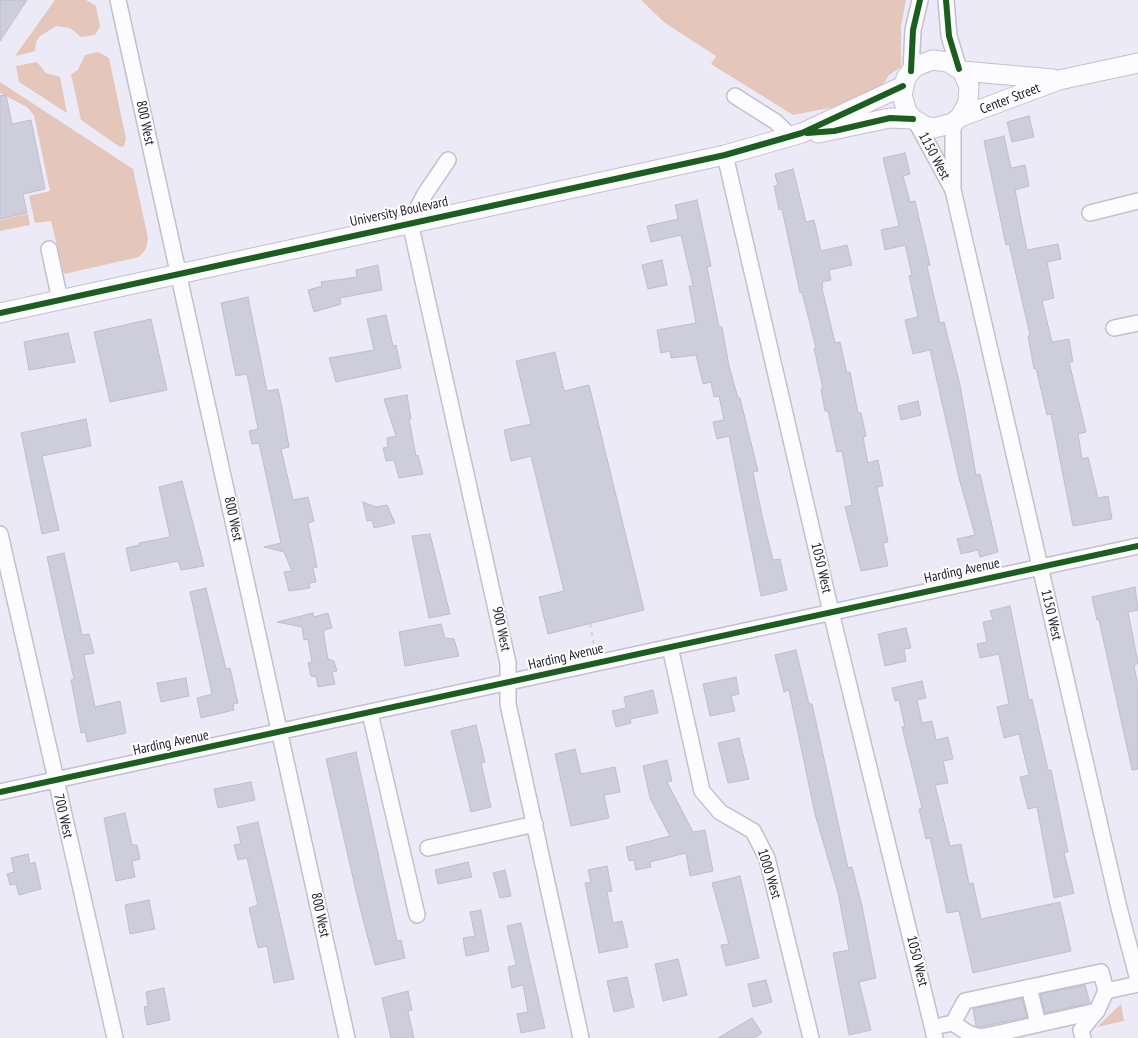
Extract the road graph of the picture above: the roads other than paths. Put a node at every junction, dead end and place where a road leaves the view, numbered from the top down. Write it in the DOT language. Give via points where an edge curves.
graph roads {
  1 [pos="118,0"];
  2 [pos="920,0"];
  3 [pos="946,0"];
  4 [pos="1138,63"];
  5 [pos="960,70"];
  6 [pos="907,78"];
  7 [pos="1059,80"];
  8 [pos="735,96"];
  9 [pos="914,120"];
  10 [pos="957,120"];
  11 [pos="796,134"];
  12 [pos="725,155"];
  13 [pos="448,160"];
  14 [pos="953,190"];
  15 [pos="1138,201"];
  16 [pos="1090,213"];
  17 [pos="410,222"];
  18 [pos="49,249"];
  19 [pos="178,273"];
  20 [pos="60,300"];
  21 [pos="0,313"];
  22 [pos="1138,323"];
  23 [pos="1114,328"];
  24 [pos="0,534"];
  25 [pos="1138,546"];
  26 [pos="1040,567"];
  27 [pos="831,612"];
  28 [pos="670,647"];
  29 [pos="508,683"];
  30 [pos="370,713"];
  31 [pos="279,732"];
  32 [pos="55,781"];
  33 [pos="0,792"];
  34 [pos="534,824"];
  35 [pos="428,848"];
  36 [pos="417,915"];
  37 [pos="1138,980"];
  38 [pos="1138,984"];
  39 [pos="1029,988"];
  40 [pos="1106,992"];
  41 [pos="1097,1011"];
  42 [pos="953,1023"];
  43 [pos="1038,1024"];
  44 [pos="934,1033"];
  45 [pos="996,1036"];
  46 [pos="115,1038"];
  47 [pos="347,1038"];
  48 [pos="581,1038"];
  49 [pos="811,1038"];
  50 [pos="1083,1038"];
  1 -- 19 [label="street, 800 West"];
  2 -- 6 [label="street"];
  3 -- 5 [label="street" via="949,36"];
  4 -- 7 [label="main road, Center Street"];
  5 -- 6 [label="main road" via="948,62 932,60 917,66"];
  5 -- 7 [label="main road, Center Street"];
  5 -- 10 [label="main road" via="966,78 970,95"];
  6 -- 9 [label="main road" via="903,104"];
  6 -- 11 [label="main road, University Boulevard"];
  7 -- 10 [label="main road, Center Street"];
  8 -- 11 [label="street"];
  9 -- 10 [label="main road" via="934,128"];
  9 -- 11 [label="main road, University Boulevard" via="890,118 834,131"];
  9 -- 14 [label="street, 1150 West"];
  10 -- 14 [label="street, 1150 West"];
  11 -- 12 [label="main road, University Boulevard"];
  12 -- 17 [label="main road, University Boulevard"];
  12 -- 27 [label="street, 1050 West"];
  13 -- 17 [label="street"];
  14 -- 26 [label="street, 1150 West"];
  15 -- 16 [label="street"];
  17 -- 19 [label="main road, University Boulevard"];
  17 -- 29 [label="street, 900 West" via="508,663"];
  18 -- 20 [label="street"];
  19 -- 20 [label="main road, University Boulevard"];
  19 -- 31 [label="street, 800 West"];
  20 -- 21 [label="main road, University Boulevard"];
  22 -- 23 [label="street"];
  24 -- 32 [label="street, 700 West"];
  25 -- 26 [label="street, Harding Avenue"];
  26 -- 27 [label="street, Harding Avenue"];
  26 -- 37 [label="street, 1150 West"];
  27 -- 28 [label="street, Harding Avenue"];
  27 -- 44 [label="street, 1050 West"];
  28 -- 29 [label="street, Harding Avenue"];
  28 -- 49 [label="street, 1000 West" via="702,792 720,812 753,831 767,858"];
  29 -- 30 [label="street, Harding Avenue"];
  29 -- 34 [label="street, 900 West" via="508,704"];
  30 -- 31 [label="street, Harding Avenue"];
  30 -- 36 [label="street"];
  31 -- 32 [label="street, Harding Avenue"];
  31 -- 47 [label="street, 800 West"];
  32 -- 33 [label="street, Harding Avenue"];
  32 -- 46 [label="street, 700 West"];
  34 -- 35 [label="street"];
  34 -- 48 [label="street, 900 West"];
  38 -- 40 [label="street"];
  39 -- 40 [label="street" via="1101,972"];
  39 -- 42 [label="street" via="965,1001"];
  39 -- 43 [label="street"];
  40 -- 41 [label="street"];
  41 -- 43 [label="street"];
  41 -- 50 [label="street" via="1081,1030"];
  42 -- 44 [label="street"];
  42 -- 45 [label="street" via="980,1037"];
  43 -- 45 [label="street"];
}
